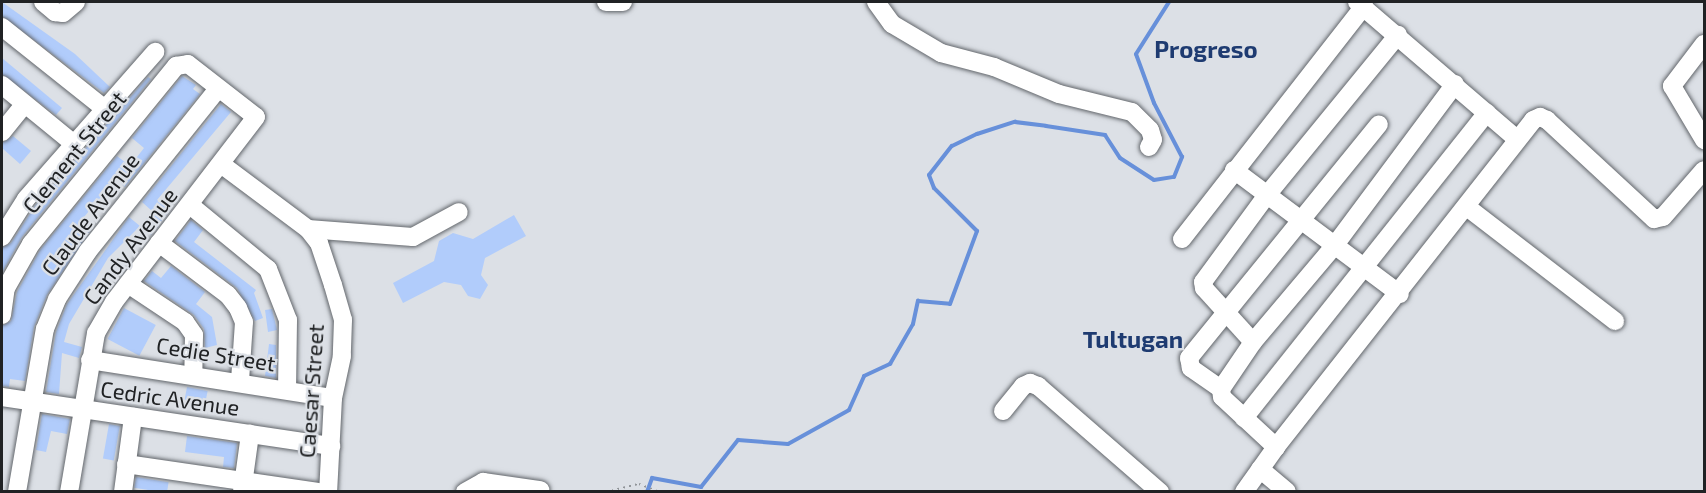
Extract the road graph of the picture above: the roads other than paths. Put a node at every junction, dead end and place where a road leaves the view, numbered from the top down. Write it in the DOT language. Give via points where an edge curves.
graph roads {
  1 [pos="43,2"];
  2 [pos="76,2"];
  3 [pos="606,2"];
  4 [pos="623,2"];
  5 [pos="876,2"];
  6 [pos="1361,4"];
  7 [pos="2,27"];
  8 [pos="1398,35"];
  9 [pos="1704,44"];
  10 [pos="155,52"];
  11 [pos="1455,84"];
  12 [pos="2,85"];
  13 [pos="218,89"];
  14 [pos="25,104"];
  15 [pos="104,108"];
  16 [pos="1487,113"];
  17 [pos="1379,123"];
  18 [pos="2,132"];
  19 [pos="1517,139"];
  20 [pos="1704,140"];
  21 [pos="74,144"];
  22 [pos="1149,147"];
  23 [pos="221,164"];
  24 [pos="1234,170"];
  25 [pos="1704,170"];
  26 [pos="1267,195"];
  27 [pos="190,205"];
  28 [pos="1467,207"];
  29 [pos="459,212"];
  30 [pos="1301,220"];
  31 [pos="308,229"];
  32 [pos="2,237"];
  33 [pos="1182,239"];
  34 [pos="159,243"];
  35 [pos="1335,245"];
  36 [pos="1363,267"];
  37 [pos="128,284"];
  38 [pos="1400,294"];
  39 [pos="1224,310"];
  40 [pos="2,315"];
  41 [pos="1616,321"];
  42 [pos="1253,342"];
  43 [pos="90,360"];
  44 [pos="193,374"];
  45 [pos="240,381"];
  46 [pos="1221,389"];
  47 [pos="287,390"];
  48 [pos="2,397"];
  49 [pos="333,398"];
  50 [pos="30,402"];
  51 [pos="80,409"];
  52 [pos="1003,411"];
  53 [pos="133,417"];
  54 [pos="1244,418"];
  55 [pos="250,434"];
  56 [pos="331,446"];
  57 [pos="1276,447"];
  58 [pos="126,464"];
  59 [pos="1260,469"];
  60 [pos="243,486"];
  61 [pos="540,490"];
  62 [pos="17,492"];
  63 [pos="69,492"];
  64 [pos="123,492"];
  65 [pos="318,492"];
  66 [pos="328,492"];
  67 [pos="465,492"];
  68 [pos="1160,492"];
  69 [pos="1244,492"];
  70 [pos="1287,492"];
  1 -- 2 [label="street" via="63,13"];
  3 -- 4 [label="street"];
  5 -- 22 [label="street" via="892,24 941,53 994,67 1059,94 1132,112 1150,130 1153,140"];
  6 -- 8 [label="street"];
  6 -- 24 [label="street"];
  7 -- 15 [label="street"];
  8 -- 11 [label="street"];
  8 -- 26 [label="street"];
  9 -- 20 [label="street" via="1672,86"];
  10 -- 15 [label="street"];
  11 -- 16 [label="street"];
  11 -- 35 [label="street"];
  12 -- 14 [label="street"];
  13 -- 23 [label="street, Candy Avenue" via="256,117"];
  13 -- 40 [label="street, Clement Street" via="184,62 176,66 31,243 6,288"];
  13 -- 50 [label="street, Claude Avenue" via="88,251 57,299 45,329"];
  14 -- 18 [label="street"];
  14 -- 21 [label="street"];
  15 -- 21 [label="street"];
  16 -- 19 [label="street"];
  16 -- 36 [label="street"];
  17 -- 30 [label="street"];
  19 -- 25 [label="street" via="1533,120 1547,120 1654,219 1664,217"];
  19 -- 28 [label="street"];
  21 -- 32 [label="street" via="27,199"];
  23 -- 27 [label="street, Candy Avenue"];
  23 -- 31 [label="street, Caesar Street"];
  24 -- 26 [label="street"];
  24 -- 33 [label="street"];
  26 -- 30 [label="street"];
  26 -- 39 [label="street" via="1203,282"];
  27 -- 34 [label="street, Candy Avenue"];
  27 -- 47 [label="street" via="268,269 288,320"];
  28 -- 38 [label="street"];
  28 -- 41 [label="street"];
  29 -- 31 [label="street" via="412,237"];
  30 -- 35 [label="street"];
  30 -- 39 [label="street"];
  31 -- 49 [label="street, Caesar Street" via="319,243 343,320 342,356"];
  34 -- 37 [label="street, Candy Avenue"];
  34 -- 45 [label="street" via="228,295 238,308 244,321"];
  35 -- 36 [label="street"];
  35 -- 42 [label="street"];
  36 -- 38 [label="street"];
  36 -- 54 [label="street"];
  37 -- 43 [label="street, Candy Avenue" via="96,333"];
  37 -- 44 [label="street" via="185,322 194,335"];
  38 -- 57 [label="street"];
  39 -- 42 [label="street"];
  39 -- 46 [label="street" via="1188,364"];
  42 -- 46 [label="street"];
  43 -- 44 [label="street, Cedie Street"];
  43 -- 51 [label="street, Candy Avenue"];
  44 -- 45 [label="street, Cedie Street"];
  45 -- 47 [label="street, Cedie Street"];
  46 -- 54 [label="street" via="1222,397"];
  47 -- 49 [label="street, Cedie Street"];
  48 -- 50 [label="street, Cedric Avenue"];
  49 -- 56 [label="street, Caesar Street"];
  50 -- 51 [label="street, Cedric Avenue"];
  50 -- 62 [label="street, Claude Avenue"];
  51 -- 53 [label="street, Cedric Avenue"];
  51 -- 63 [label="street, Candy Avenue"];
  52 -- 68 [label="street" via="1023,386 1030,383 1038,387"];
  53 -- 55 [label="street, Cedric Avenue"];
  53 -- 58 [label="street"];
  54 -- 57 [label="street"];
  55 -- 56 [label="street, Cedric Avenue"];
  55 -- 60 [label="street"];
  56 -- 66 [label="street, Caesar Street"];
  57 -- 59 [label="street"];
  58 -- 60 [label="street"];
  58 -- 64 [label="street"];
  59 -- 69 [label="street"];
  59 -- 70 [label="street"];
  60 -- 65 [label="street"];
  61 -- 67 [label="street" via="483,482"];
}
